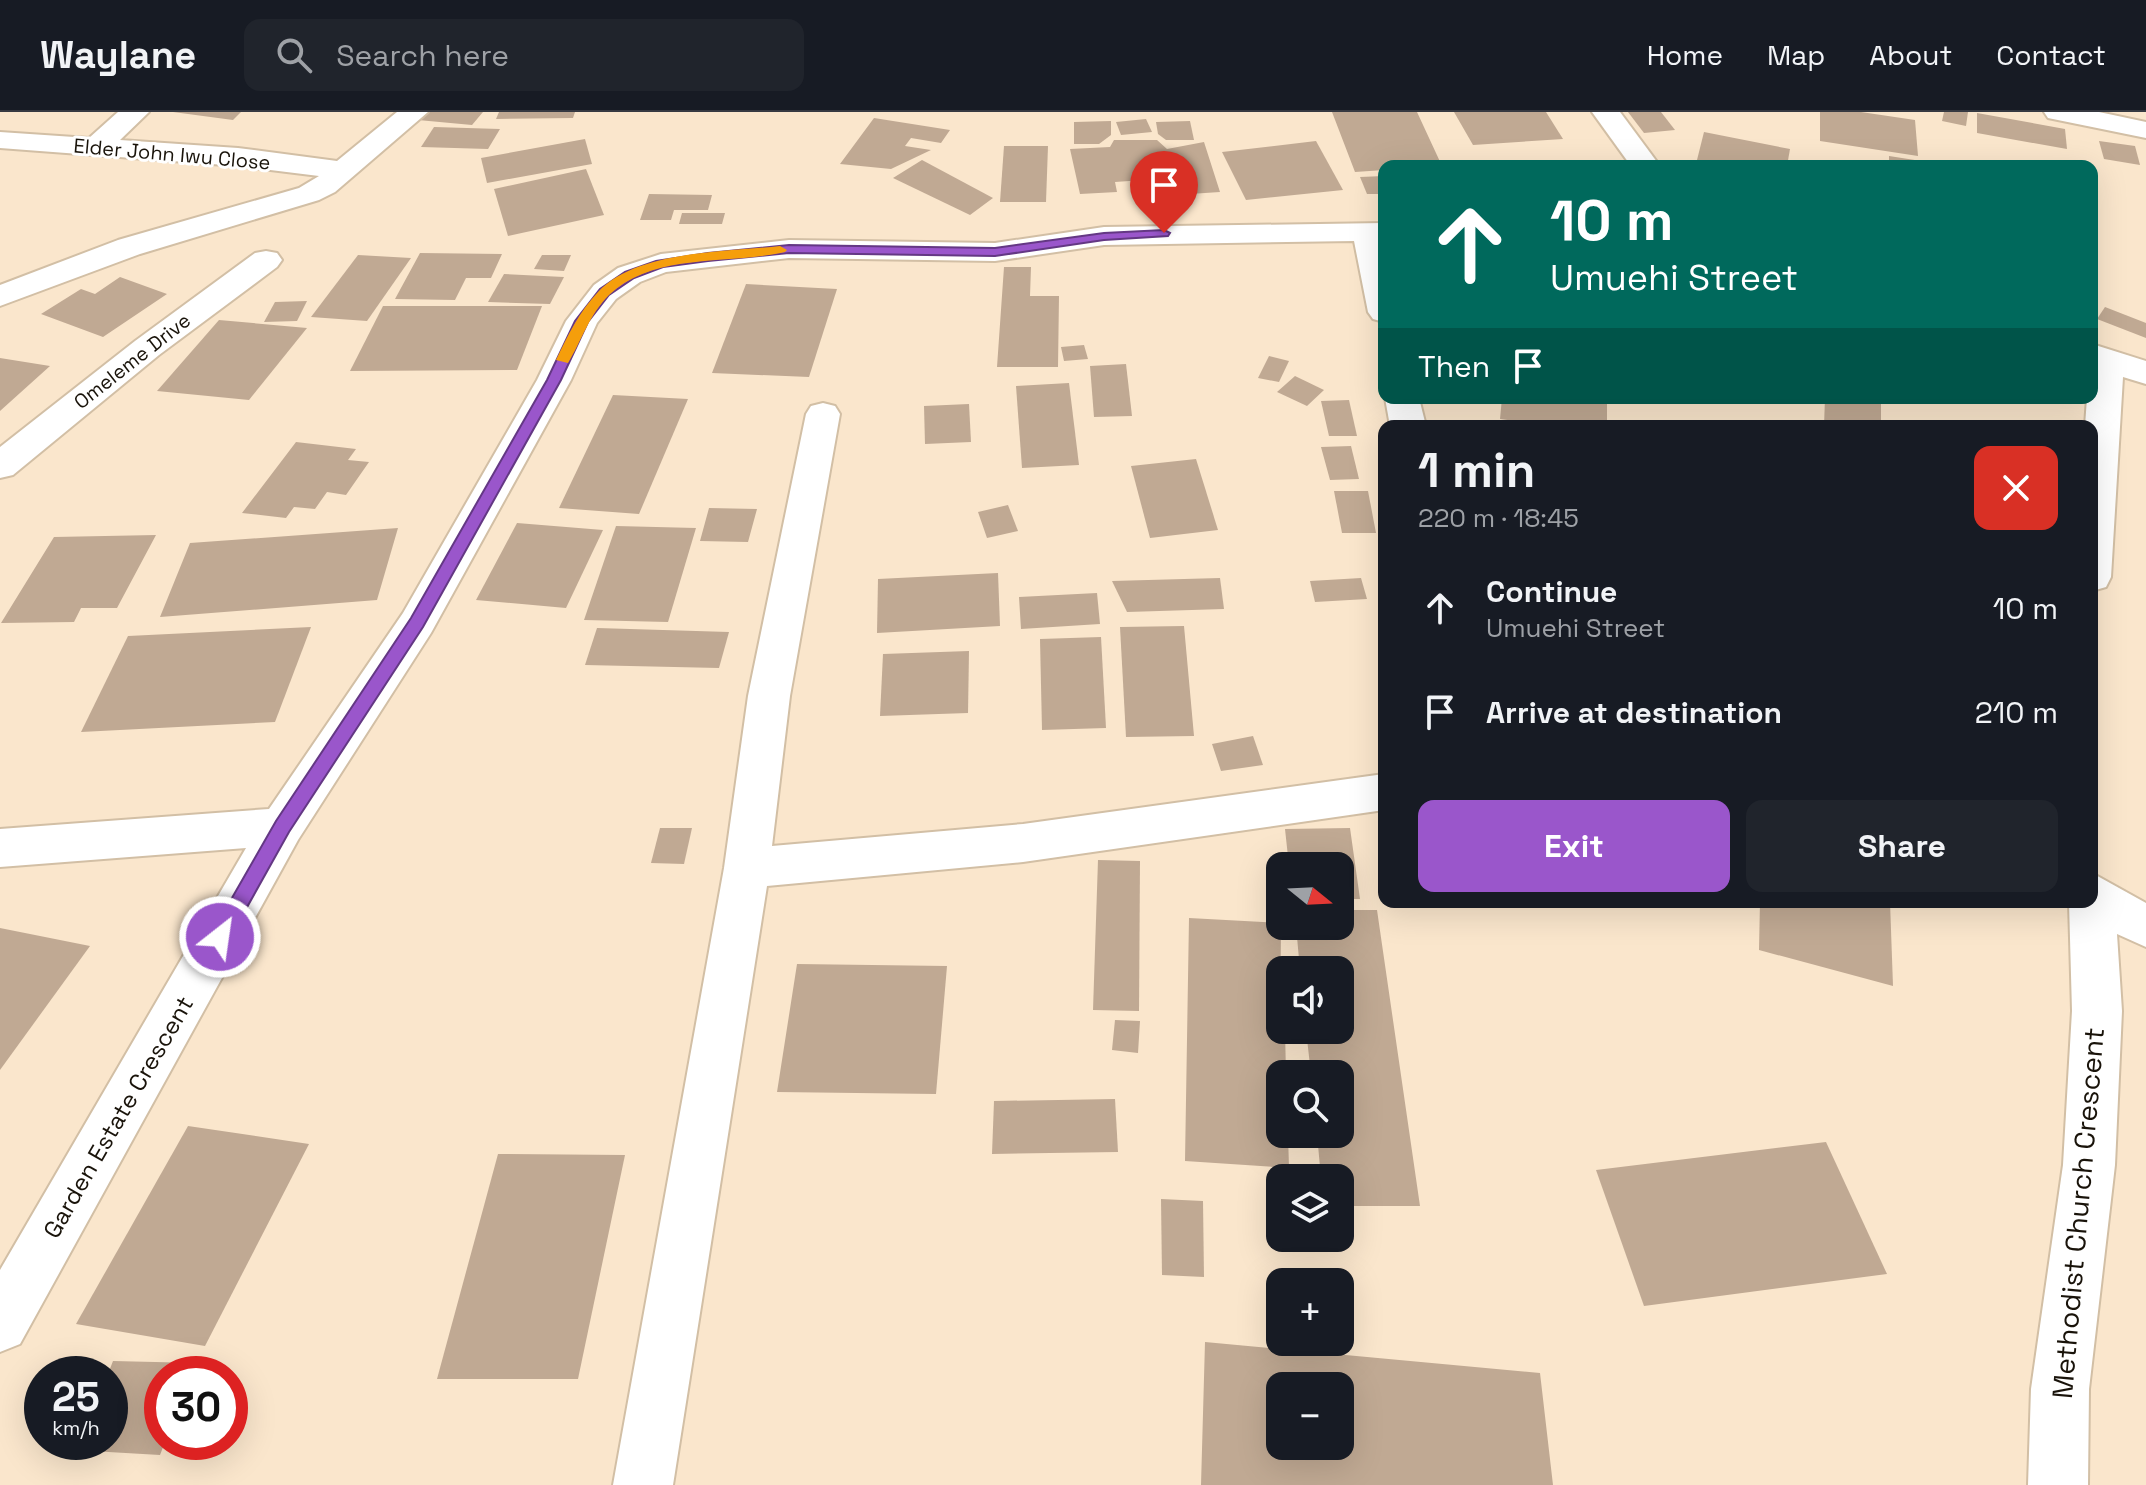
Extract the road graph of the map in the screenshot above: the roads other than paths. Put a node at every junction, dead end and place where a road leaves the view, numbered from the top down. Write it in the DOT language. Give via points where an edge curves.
graph roads {
  1 [pos="135,112"];
  2 [pos="414,112"];
  3 [pos="1606,112"];
  4 [pos="2058,112"];
  5 [pos="2146,130"];
  6 [pos="0,140"];
  7 [pos="95,147"];
  8 [pos="1642,160"];
  9 [pos="343,171"];
  10 [pos="1376,233"];
  11 [pos="266,260"];
  12 [pos="0,296"];
  13 [pos="2100,357"];
  14 [pos="2146,373"];
  15 [pos="823,414"];
  16 [pos="2098,420"];
  17 [pos="0,466"];
  18 [pos="1378,793"];
  19 [pos="282,827"];
  20 [pos="0,848"];
  21 [pos="747,868"];
  22 [pos="2098,898"];
  23 [pos="2093,908"];
  24 [pos="2146,926"];
  25 [pos="0,1324"];
  26 [pos="643,1485"];
  27 [pos="2058,1485"];
  1 -- 7 [label="street"];
  2 -- 9 [label="street"];
  3 -- 8 [label="street"];
  4 -- 5 [label="street"];
  6 -- 7 [label="street, Elder John Iwu Close"];
  7 -- 9 [label="street, Elder John Iwu Close"];
  9 -- 12 [label="street" via="294,201 180,230"];
  10 -- 19 [label="street, Garden Estate Crescent" via="1164,233 995,252 789,249 661,263 629,275 605,292 582,321 417,623"];
  11 -- 17 [label="street, Omeleme Drive"];
  13 -- 14 [label="street"];
  13 -- 16 [label="street"];
  15 -- 21 [label="street" via="779,629 754,783"];
  18 -- 21 [label="street" via="1023,843"];
  19 -- 20 [label="street"];
  19 -- 25 [label="street, Garden Estate Crescent"];
  21 -- 26 [label="street"];
  22 -- 24 [label="street"];
  23 -- 27 [label="street, Methodist Church Crescent" via="2097,1011 2089,1165 2060,1389"];
}
